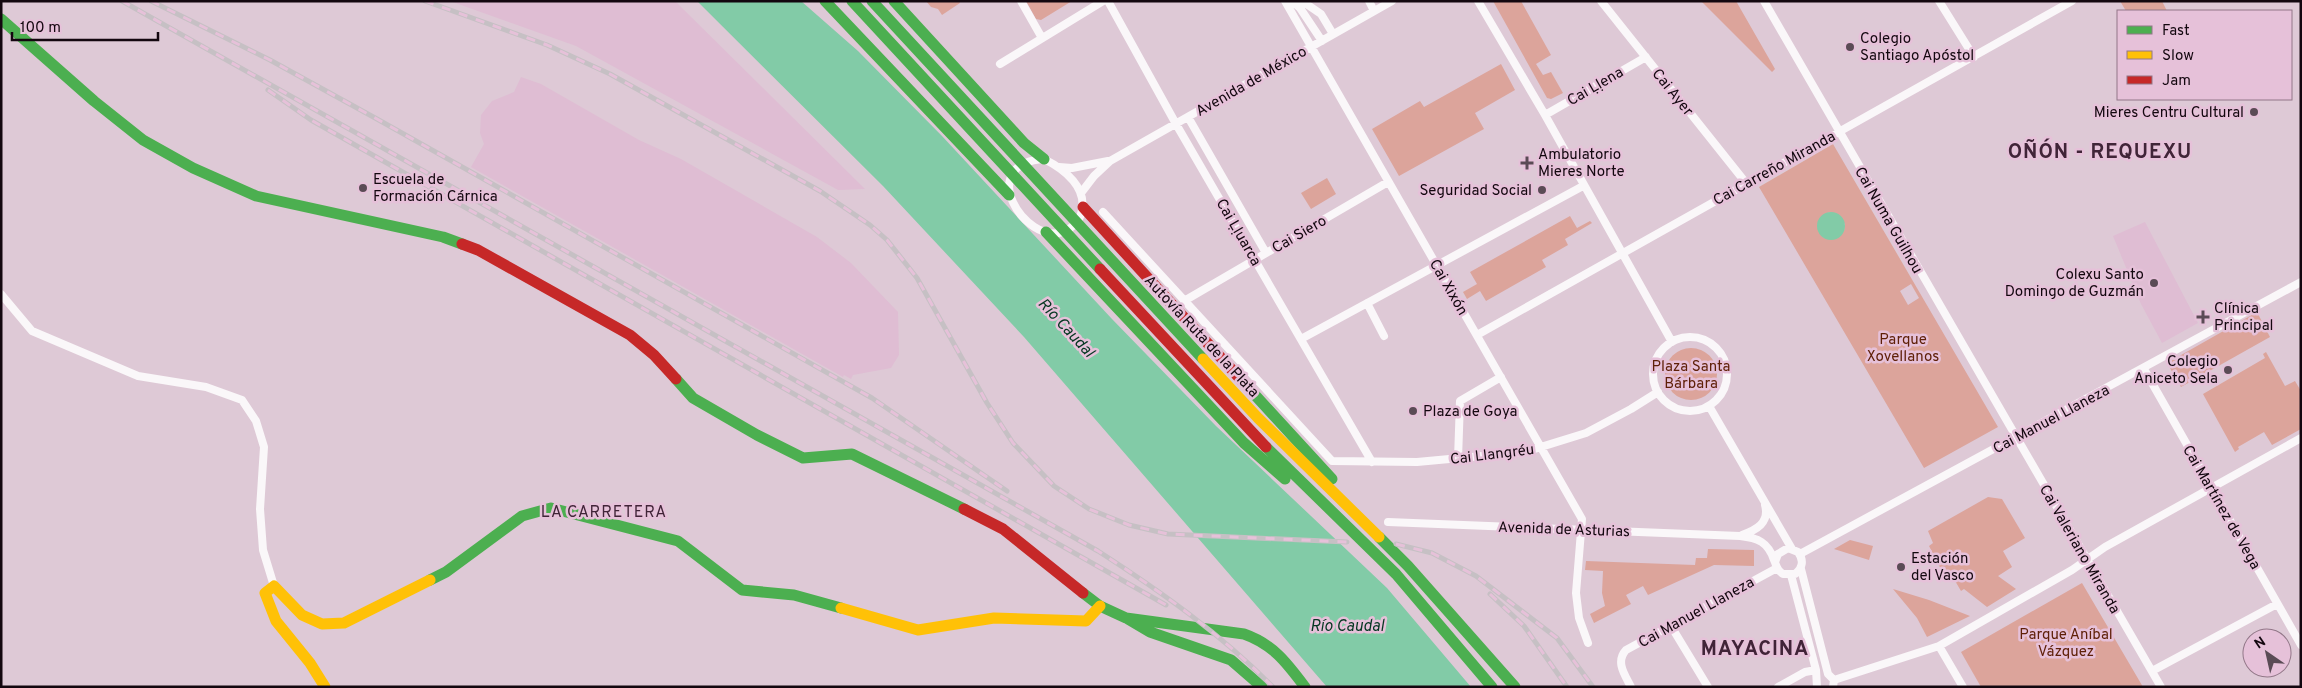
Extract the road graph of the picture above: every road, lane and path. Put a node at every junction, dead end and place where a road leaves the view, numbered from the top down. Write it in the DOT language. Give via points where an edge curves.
graph roads {
  1 [pos="825,1"];
  2 [pos="852,1"];
  3 [pos="872,1"];
  4 [pos="894,1"];
  5 [pos="1021,1"];
  6 [pos="1103,1"];
  7 [pos="1108,1"];
  8 [pos="1285,1"];
  9 [pos="1292,1"];
  10 [pos="1302,1"];
  11 [pos="1369,1"];
  12 [pos="1392,1"];
  13 [pos="1478,1"];
  14 [pos="1601,1"];
  15 [pos="1764,1"];
  16 [pos="1940,1"];
  17 [pos="2071,1"];
  18 [pos="1374,11"];
  19 [pos="1,19"];
  20 [pos="1334,34"];
  21 [pos="1042,38"];
  22 [pos="1322,41"];
  23 [pos="1310,48"];
  24 [pos="1974,57"];
  25 [pos="1646,58"];
  26 [pos="1000,64"];
  27 [pos="1545,115"];
  28 [pos="1188,117"];
  29 [pos="1176,124"];
  30 [pos="1839,132"];
  31 [pos="1044,159"];
  32 [pos="1110,161"];
  33 [pos="1059,168"];
  34 [pos="1388,182"];
  35 [pos="1746,184"];
  36 [pos="1583,186"];
  37 [pos="1081,193"];
  38 [pos="1009,195"];
  39 [pos="1083,207"];
  40 [pos="1102,212"];
  41 [pos="1046,232"];
  42 [pos="1266,253"];
  43 [pos="1622,253"];
  44 [pos="1255,260"];
  45 [pos="1436,265"];
  46 [pos="2301,282"];
  47 [pos="1,294"];
  48 [pos="1184,301"];
  49 [pos="1367,303"];
  50 [pos="1477,335"];
  51 [pos="1384,336"];
  52 [pos="1301,339"];
  53 [pos="1672,342"];
  54 [pos="2144,369"];
  55 [pos="1501,377"];
  56 [pos="1658,392"];
  57 [pos="1709,406"];
  58 [pos="2015,438"];
  59 [pos="2300,440"];
  60 [pos="1542,448"];
  61 [pos="1458,459"];
  62 [pos="1372,462"];
  63 [pos="2212,488"];
  64 [pos="1763,500"];
  65 [pos="1352,510"];
  66 [pos="1388,522"];
  67 [pos="1581,529"];
  68 [pos="1740,536"];
  69 [pos="1792,549"];
  70 [pos="1800,554"];
  71 [pos="2086,559"];
  72 [pos="1776,565"];
  73 [pos="1801,569"];
  74 [pos="1396,574"];
  75 [pos="1791,576"];
  76 [pos="274,586"];
  77 [pos="2278,604"];
  78 [pos="1100,606"];
  79 [pos="1126,618"];
  80 [pos="1671,626"];
  81 [pos="1588,643"];
  82 [pos="2301,645"];
  83 [pos="1939,646"];
  84 [pos="2152,671"];
  85 [pos="1817,674"];
  86 [pos="1832,680"];
  87 [pos="326,687"];
  88 [pos="1262,687"];
  89 [pos="1305,687"];
  90 [pos="1492,687"];
  91 [pos="1515,687"];
  92 [pos="1631,687"];
  93 [pos="1708,687"];
  94 [pos="1778,687"];
  95 [pos="1816,687"];
  96 [pos="1963,687"];
  97 [pos="2161,687"];
  1 -- 38 [label="main road"];
  2 -- 74 [label="main road, Autovía Ruta de la Plata" via="1250,431"];
  3 -- 65 [label="main road, Autovía Ruta de la Plata" via="1258,418"];
  4 -- 31 [label="main road" via="1024,143"];
  5 -- 21 [label="street"];
  6 -- 21 [label="street"];
  7 -- 29 [label="street, Cai Ḷḷuarca"];
  8 -- 23 [label="street, Cai Xixón"];
  9 -- 22 [label="street"];
  10 -- 20 [label="street" via="1320,14"];
  11 -- 18 [label="street"];
  12 -- 18 [label="street, Avenida de México"];
  13 -- 27 [label="street"];
  14 -- 25 [label="street, Cai Ayer"];
  15 -- 30 [label="street, Cai Numa Guilhou"];
  16 -- 24 [label="street"];
  17 -- 24 [label="street, Cai Carreño Miranda"];
  18 -- 20 [label="street, Avenida de México"];
  19 -- 78 [label="main road" via="143,140 193,168 256,196 443,238 478,250 630,335 654,355 693,398 803,458 852,454 1003,529"];
  20 -- 22 [label="street, Avenida de México"];
  21 -- 26 [label="street"];
  22 -- 23 [label="street, Avenida de México"];
  23 -- 28 [label="street, Avenida de México"];
  23 -- 34 [label="street, Cai Xixón" via="1333,82"];
  24 -- 30 [label="street, Cai Carreño Miranda"];
  25 -- 27 [label="street, Cai Ḷḷena"];
  25 -- 35 [label="street, Cai Ayer"];
  27 -- 36 [label="street"];
  28 -- 29 [label="street, Avenida de México"];
  28 -- 42 [label="street"];
  29 -- 32 [label="street, Avenida de México"];
  29 -- 44 [label="street, Cai Ḷḷuarca"];
  30 -- 35 [label="street, Cai Carreño Miranda"];
  30 -- 58 [label="street, Cai Numa Guilhou"];
  31 -- 33 [label="street"];
  31 -- 38 [label="street" via="1028,160 1017,168 1009,178"];
  32 -- 33 [label="street, Avenida de México"];
  32 -- 37 [label="street, Avenida de México"];
  33 -- 37 [label="street"];
  34 -- 42 [label="street, Cai Siero"];
  34 -- 45 [label="street, Cai Xixón"];
  35 -- 43 [label="street, Cai Carreño Miranda"];
  36 -- 43 [label="street"];
  36 -- 45 [label="street"];
  37 -- 39 [label="street"];
  38 -- 41 [label="street" via="1016,209 1032,225"];
  39 -- 41 [label="street" via="1079,220 1073,226 1062,233"];
  39 -- 65 [label="main road" via="1331,479"];
  40 -- 48 [label="street"];
  41 -- 74 [label="main road" via="1244,442 1343,532"];
  42 -- 44 [label="street, Cai Siero"];
  43 -- 50 [label="street, Cai Carreño Miranda"];
  43 -- 53 [label="street"];
  44 -- 48 [label="street, Cai Siero"];
  44 -- 52 [label="street, Cai Ḷḷuarca"];
  45 -- 49 [label="street"];
  45 -- 50 [label="street, Cai Xixón"];
  46 -- 54 [label="street, Cai Manuel Llaneza"];
  47 -- 76 [label="street" via="32,330 138,376 206,388 242,400 256,421 264,447 260,509 263,550"];
  48 -- 62 [label="street, Cai Llangréu" via="1332,461"];
  49 -- 51 [label="street"];
  49 -- 52 [label="street"];
  50 -- 55 [label="street, Cai Xixón"];
  52 -- 62 [label="street, Cai Ḷḷuarca"];
  53 -- 56 [label="street" via="1657,360 1654,381"];
  53 -- 57 [label="street" via="1693,338 1704,340 1722,355 1727,377 1724,389"];
  54 -- 58 [label="street, Cai Manuel Llaneza"];
  54 -- 63 [label="street, Cai Martínez de Vega"];
  55 -- 60 [label="street, Cai Xixón"];
  55 -- 61 [label="street" via="1460,401"];
  56 -- 57 [label="street" via="1665,401 1681,410"];
  56 -- 60 [label="street, Cai Llangréu" via="1586,433"];
  57 -- 64 [label="street"];
  58 -- 70 [label="street, Cai Manuel Llaneza"];
  58 -- 71 [label="street, Cai Valeriano Miranda"];
  59 -- 63 [label="street"];
  60 -- 61 [label="street, Cai Llangréu"];
  60 -- 67 [label="street, Cai Xixón" via="1582,519"];
  61 -- 62 [label="street, Cai Llangréu"];
  63 -- 71 [label="street"];
  63 -- 77 [label="street, Cai Martínez de Vega"];
  64 -- 68 [label="street" via="1766,518 1761,526"];
  64 -- 69 [label="street"];
  65 -- 91 [label="main road, Autovía Ruta de la Plata" via="1408,566"];
  66 -- 67 [label="street, Avenida de Asturias"];
  67 -- 68 [label="street, Avenida de Asturias"];
  67 -- 81 [label="street, Cai Xixón" via="1576,593 1579,618"];
  68 -- 72 [label="street, Avenida de Asturias" via="1764,542"];
  69 -- 70 [label="street"];
  69 -- 72 [label="street" via="1780,551"];
  70 -- 73 [label="street"];
  71 -- 83 [label="street"];
  71 -- 84 [label="street, Cai Valeriano Miranda"];
  72 -- 75 [label="street" via="1783,574"];
  72 -- 80 [label="street, Cai Manuel Llaneza"];
  73 -- 75 [label="street"];
  73 -- 86 [label="street"];
  74 -- 90 [label="main road, Autovía Ruta de la Plata"];
  75 -- 85 [label="street"];
  76 -- 78 [label="main road" via="302,614 322,624 344,623 446,572 522,516 551,508 678,541 742,590 794,595 918,630 994,618 1086,621"];
  76 -- 87 [label="main road" via="265,593 276,621"];
  77 -- 82 [label="street, Cai Martínez de Vega"];
  77 -- 84 [label="street"];
  78 -- 79 [label="main road"];
  79 -- 88 [label="main road" via="1142,630 1226,657"];
  79 -- 89 [label="main road" via="1244,634 1262,640 1278,651"];
  80 -- 92 [label="street, Cai Manuel Llaneza" via="1626,650 1620,660"];
  80 -- 93 [label="street"];
  83 -- 86 [label="street"];
  83 -- 96 [label="street"];
  84 -- 97 [label="street, Cai Valeriano Miranda"];
  85 -- 86 [label="street"];
  85 -- 94 [label="street" via="1805,672"];
  85 -- 95 [label="street"];
}
